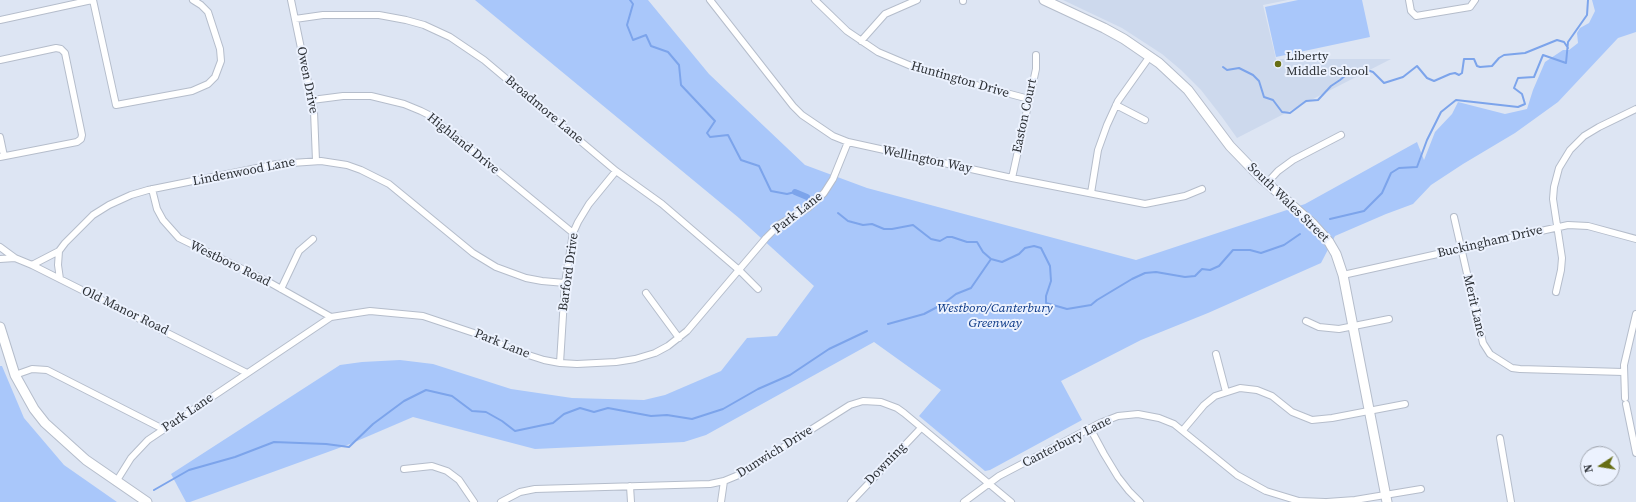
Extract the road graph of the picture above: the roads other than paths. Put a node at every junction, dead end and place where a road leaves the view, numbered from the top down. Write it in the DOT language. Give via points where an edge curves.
graph roads {
  1 [pos="92,0"];
  2 [pos="193,0"];
  3 [pos="291,0"];
  4 [pos="710,0"];
  5 [pos="815,0"];
  6 [pos="917,0"];
  7 [pos="1044,0"];
  8 [pos="1409,0"];
  9 [pos="1475,0"];
  10 [pos="295,19"];
  11 [pos="0,20"];
  12 [pos="861,41"];
  13 [pos="1036,55"];
  14 [pos="1150,56"];
  15 [pos="0,60"];
  16 [pos="1029,99"];
  17 [pos="312,100"];
  18 [pos="1116,105"];
  19 [pos="1636,109"];
  20 [pos="1145,120"];
  21 [pos="1342,135"];
  22 [pos="0,137"];
  23 [pos="848,142"];
  24 [pos="2,157"];
  25 [pos="316,161"];
  26 [pos="616,171"];
  27 [pos="1012,178"];
  28 [pos="1267,183"];
  29 [pos="152,189"];
  30 [pos="1202,189"];
  31 [pos="1091,193"];
  32 [pos="1454,217"];
  33 [pos="1557,227"];
  34 [pos="573,233"];
  35 [pos="313,239"];
  36 [pos="1636,239"];
  37 [pos="0,247"];
  38 [pos="1461,249"];
  39 [pos="59,251"];
  40 [pos="15,258"];
  41 [pos="0,259"];
  42 [pos="32,265"];
  43 [pos="739,270"];
  44 [pos="1343,275"];
  45 [pos="60,279"];
  46 [pos="565,283"];
  47 [pos="281,289"];
  48 [pos="758,289"];
  49 [pos="1556,292"];
  50 [pos="646,293"];
  51 [pos="1636,314"];
  52 [pos="331,317"];
  53 [pos="1389,319"];
  54 [pos="1306,321"];
  55 [pos="1353,326"];
  56 [pos="0,327"];
  57 [pos="679,338"];
  58 [pos="1216,354"];
  59 [pos="560,363"];
  60 [pos="1623,372"];
  61 [pos="247,373"];
  62 [pos="16,375"];
  63 [pos="1226,392"];
  64 [pos="1405,404"];
  65 [pos="1369,411"];
  66 [pos="921,428"];
  67 [pos="1090,428"];
  68 [pos="163,429"];
  69 [pos="1183,430"];
  70 [pos="1500,438"];
  71 [pos="1636,453"];
  72 [pos="404,469"];
  73 [pos="724,481"];
  74 [pos="116,482"];
  75 [pos="989,483"];
  76 [pos="630,486"];
  77 [pos="1421,489"];
  78 [pos="1386,498"];
  79 [pos="147,502"];
  80 [pos="474,502"];
  81 [pos="501,502"];
  82 [pos="631,502"];
  83 [pos="721,502"];
  84 [pos="850,502"];
  85 [pos="964,502"];
  86 [pos="1011,502"];
  87 [pos="1140,502"];
  88 [pos="1299,502"];
  89 [pos="1326,502"];
  90 [pos="1511,502"];
  1 -- 2 [label="street" via="116,105 192,91 208,84 215,77 221,61 220,49 208,12"];
  1 -- 11 [label="street"];
  3 -- 10 [label="street, Owen Drive"];
  4 -- 23 [label="street, Wellington Way" via="793,106 833,136"];
  5 -- 12 [label="street, Huntington Drive" via="846,31"];
  6 -- 12 [label="street" via="885,14"];
  7 -- 14 [label="street, South Wales Street" via="1104,28"];
  8 -- 9 [label="street" via="1411,11 1416,16 1470,7"];
  10 -- 17 [label="street, Owen Drive"];
  10 -- 26 [label="street, Broadmore Lane" via="323,15 379,15 406,20 438,31 473,51"];
  12 -- 16 [label="street, Huntington Drive" via="878,52 923,72"];
  13 -- 16 [label="street, Easton Court" via="1036,69"];
  14 -- 18 [label="street"];
  14 -- 28 [label="street, South Wales Street" via="1188,90 1230,146"];
  15 -- 24 [label="street" via="61,49 65,53 82,135 76,142"];
  16 -- 27 [label="street, Easton Court"];
  17 -- 25 [label="street, Owen Drive"];
  17 -- 34 [label="street, Highland Drive" via="371,96 404,104 429,115"];
  18 -- 20 [label="street"];
  18 -- 31 [label="street" via="1098,150"];
  19 -- 33 [label="street" via="1584,136 1570,150 1558,172 1554,187 1553,209"];
  21 -- 28 [label="street" via="1293,160"];
  22 -- 24 [label="street"];
  23 -- 27 [label="street, Wellington Way"];
  23 -- 43 [label="street, Park Lane" via="833,179 824,193 808,208 780,224"];
  25 -- 29 [label="street, Lindenwood Lane" via="277,164"];
  25 -- 46 [label="street, Lindenwood Lane" via="347,165 376,176 473,253 496,267 526,278"];
  26 -- 34 [label="street, Barford Drive" via="589,204"];
  26 -- 43 [label="street, Broadmore Lane" via="662,204"];
  27 -- 31 [label="street, Wellington Way"];
  28 -- 44 [label="street, South Wales Street" via="1321,232 1336,254"];
  29 -- 39 [label="street, Lindenwood Lane" via="120,200 93,215"];
  29 -- 47 [label="street, Westboro Road" via="163,220 179,238"];
  30 -- 31 [label="street, Wellington Way" via="1185,196 1145,204"];
  32 -- 38 [label="street, Merit Lane"];
  33 -- 36 [label="street, Buckingham Drive" via="1588,226"];
  33 -- 38 [label="street, Buckingham Drive"];
  33 -- 49 [label="street" via="1562,258"];
  34 -- 46 [label="street, Barford Drive"];
  35 -- 47 [label="street" via="299,251"];
  37 -- 40 [label="street"];
  38 -- 44 [label="street, Buckingham Drive"];
  38 -- 60 [label="street, Merit Lane" via="1483,343 1490,354 1512,368"];
  39 -- 42 [label="street, Lindenwood Lane"];
  39 -- 45 [label="street"];
  40 -- 41 [label="street, Old Manor Road"];
  40 -- 42 [label="street, Old Manor Road"];
  42 -- 45 [label="street, Old Manor Road"];
  43 -- 48 [label="street, Broadmore Lane"];
  43 -- 57 [label="street, Park Lane"];
  44 -- 55 [label="street, South Wales Street"];
  45 -- 61 [label="street, Old Manor Road"];
  46 -- 59 [label="street, Barford Drive"];
  47 -- 52 [label="street, Westboro Road"];
  50 -- 57 [label="street"];
  51 -- 60 [label="street"];
  52 -- 59 [label="street, Park Lane" via="370,311 424,316 478,334 519,352"];
  52 -- 61 [label="street, Park Lane"];
  53 -- 55 [label="street"];
  54 -- 55 [label="street" via="1319,327 1339,329"];
  55 -- 65 [label="street, South Wales Street"];
  56 -- 62 [label="street"];
  57 -- 59 [label="street, Park Lane" via="655,353 635,359 597,364"];
  58 -- 63 [label="street"];
  60 -- 71 [label="street"];
  61 -- 68 [label="street, Park Lane"];
  62 -- 68 [label="street" via="32,369 47,370"];
  62 -- 74 [label="street" via="34,409 45,423 86,460"];
  63 -- 65 [label="street" via="1240,388 1257,390 1272,396 1292,412 1312,420"];
  63 -- 69 [label="street" via="1215,396 1204,405"];
  64 -- 65 [label="street"];
  65 -- 78 [label="street, South Wales Street"];
  66 -- 73 [label="street, Dunwich Drive" via="904,413 891,406 872,401 857,402 740,474"];
  66 -- 75 [label="street, Dunwich Drive"];
  66 -- 84 [label="street, Downing"];
  67 -- 69 [label="street, Canterbury Lane" via="1109,419 1138,414 1159,418"];
  67 -- 75 [label="street, Canterbury Lane"];
  67 -- 87 [label="street" via="1118,477"];
  68 -- 74 [label="street, Park Lane" via="140,447"];
  69 -- 88 [label="street, Canterbury Lane" via="1237,475 1266,491"];
  70 -- 90 [label="street"];
  72 -- 80 [label="street" via="432,466 447,471 459,480"];
  73 -- 76 [label="street, Dunwich Drive" via="710,484"];
  73 -- 83 [label="street"];
  74 -- 79 [label="street"];
  75 -- 85 [label="street, Canterbury Lane"];
  75 -- 86 [label="street, Dunwich Drive"];
  76 -- 81 [label="street, Dunwich Drive" via="535,490 520,492"];
  76 -- 82 [label="street"];
  77 -- 78 [label="street, Canterbury Lane"];
  78 -- 89 [label="street, Canterbury Lane"];
  88 -- 89 [label="street, Canterbury Lane"];
}
